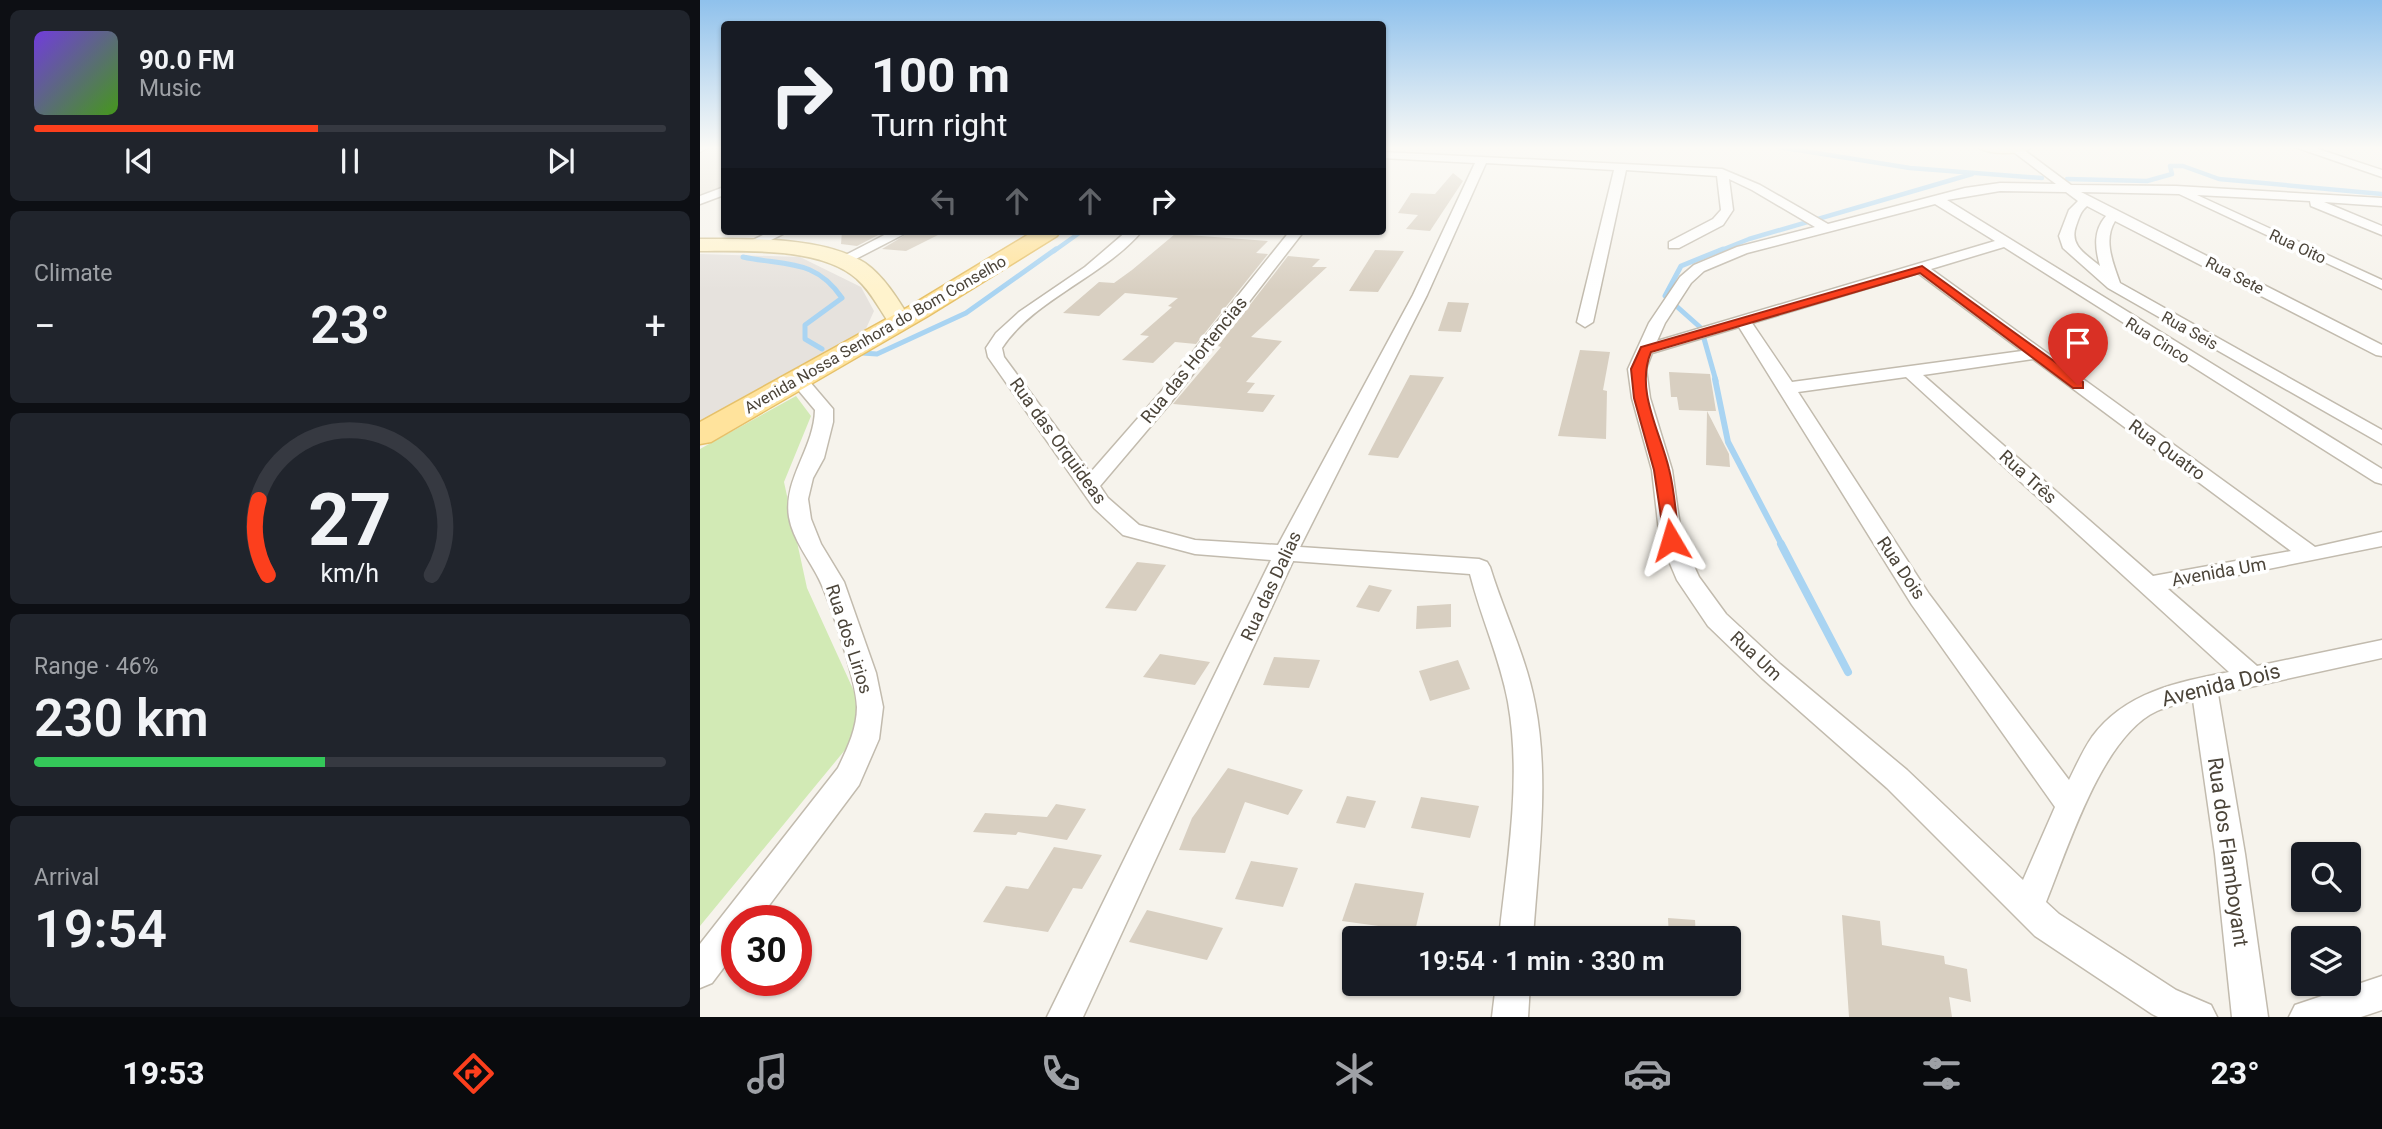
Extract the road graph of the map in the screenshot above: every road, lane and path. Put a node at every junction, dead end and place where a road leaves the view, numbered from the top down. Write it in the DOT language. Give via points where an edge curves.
graph roads {
  1 [pos="1466,194"];
  2 [pos="1614,194"];
  3 [pos="1725,194"];
  4 [pos="1770,194"];
  5 [pos="1957,194"];
  6 [pos="2078,194"];
  7 [pos="2186,194"];
  8 [pos="2266,194"];
  9 [pos="2297,196"];
  10 [pos="1936,199"];
  11 [pos="2086,201"];
  12 [pos="2382,202"];
  13 [pos="2115,214"];
  14 [pos="1825,227"];
  15 [pos="2382,231"];
  16 [pos="773,235"];
  17 [pos="895,235"];
  18 [pos="1042,235"];
  19 [pos="1131,235"];
  20 [pos="1294,235"];
  21 [pos="2007,242"];
  22 [pos="1674,245"];
  23 [pos="700,246"];
  24 [pos="748,246"];
  25 [pos="843,260"];
  26 [pos="1922,269"];
  27 [pos="2113,285"];
  28 [pos="2382,285"];
  29 [pos="900,322"];
  30 [pos="1585,322"];
  31 [pos="1743,322"];
  32 [pos="1646,350"];
  33 [pos="2382,351"];
  34 [pos="2036,354"];
  35 [pos="1908,370"];
  36 [pos="798,379"];
  37 [pos="1789,388"];
  38 [pos="700,435"];
  39 [pos="2382,438"];
  40 [pos="2382,478"];
  41 [pos="1089,486"];
  42 [pos="2382,539"];
  43 [pos="1286,552"];
  44 [pos="2311,555"];
  45 [pos="2148,585"];
  46 [pos="2382,649"];
  47 [pos="2249,675"];
  48 [pos="2204,687"];
  49 [pos="2071,805"];
  50 [pos="751,905"];
  51 [pos="2028,906"];
  52 [pos="1517,926"];
  53 [pos="721,944"];
  54 [pos="700,971"];
  55 [pos="2382,993"];
  56 [pos="1512,996"];
  57 [pos="1065,1017"];
  58 [pos="1510,1017"];
  59 [pos="2199,1017"];
  60 [pos="2250,1017"];
  61 [pos="2306,1017"];
  1 -- 43 [label="street, Rua das Dalias" via="1419,295"];
  2 -- 30 [label="street"];
  3 -- 22 [label="street" via="1727,210 1718,222"];
  4 -- 14 [label="street"];
  5 -- 10 [label="street, Rua Um"];
  6 -- 11 [label="street"];
  7 -- 28 [label="street, Rua Oito"];
  8 -- 9 [label="street, Rua Um"];
  9 -- 12 [label="street, Rua Um"];
  9 -- 15 [label="street"];
  10 -- 14 [label="street, Rua Um"];
  10 -- 21 [label="street, Rua Cinco"];
  11 -- 13 [label="street, Rua Sete"];
  11 -- 27 [label="street, Rua Seis" via="2075,210 2066,236 2070,248"];
  13 -- 27 [label="street" via="2108,218 2102,247"];
  13 -- 33 [label="street, Rua Sete"];
  14 -- 32 [label="street, Rua Um" via="1719,258 1692,274 1669,302"];
  16 -- 24 [label="street"];
  17 -- 25 [label="street"];
  18 -- 29 [label="main road, Avenida Nossa Senhora do Bom Conselho"];
  19 -- 41 [label="street, Rua das Orquideas" via="1093,269 1014,324 994,348"];
  20 -- 41 [label="street, Rua das Hortencias"];
  21 -- 26 [label="street"];
  21 -- 40 [label="street, Rua Cinco"];
  23 -- 24 [label="main road"];
  24 -- 25 [label="main road"];
  25 -- 29 [label="main road" via="869,278"];
  26 -- 31 [label="street"];
  26 -- 34 [label="street, Rua Quatro"];
  27 -- 39 [label="street, Rua Seis"];
  29 -- 36 [label="main road, Avenida Nossa Senhora do Bom Conselho"];
  31 -- 32 [label="street"];
  31 -- 37 [label="street, Rua Dois"];
  32 -- 51 [label="street, Rua Um" via="1637,369 1641,398 1662,470 1671,540 1689,580 1717,620 1897,779"];
  34 -- 35 [label="street"];
  34 -- 44 [label="street, Rua Quatro"];
  35 -- 37 [label="street"];
  35 -- 45 [label="street, Rua Três"];
  36 -- 38 [label="main road, Avenida Nossa Senhora do Bom Conselho"];
  36 -- 50 [label="street, Rua dos Lirios" via="824,409 817,449 803,478 800,519 832,582 870,707 866,739 849,776"];
  37 -- 49 [label="street, Rua Dois" via="1874,529 1983,689"];
  41 -- 43 [label="street, Rua das Orquideas" via="1131,530 1195,547"];
  42 -- 44 [label="street, Avenida Um"];
  43 -- 52 [label="street, Rua das Orquideas" via="1479,566 1515,674 1524,723 1529,779"];
  43 -- 57 [label="street, Rua das Dalias"];
  44 -- 45 [label="street, Avenida Um"];
  45 -- 47 [label="street, Avenida Um"];
  46 -- 47 [label="street, Avenida Dois"];
  47 -- 48 [label="street, Avenida Dois"];
  48 -- 49 [label="street, Avenida Dois" via="2148,704 2123,720 2101,746"];
  48 -- 60 [label="street, Rua dos Flamboyant"];
  49 -- 51 [label="street, Avenida Dois"];
  51 -- 59 [label="street, Rua Um" via="2047,925 2130,981"];
  53 -- 54 [label="street, Rua dos Lirios"];
  55 -- 61 [label="street"];
  56 -- 58 [label="street"];
}
